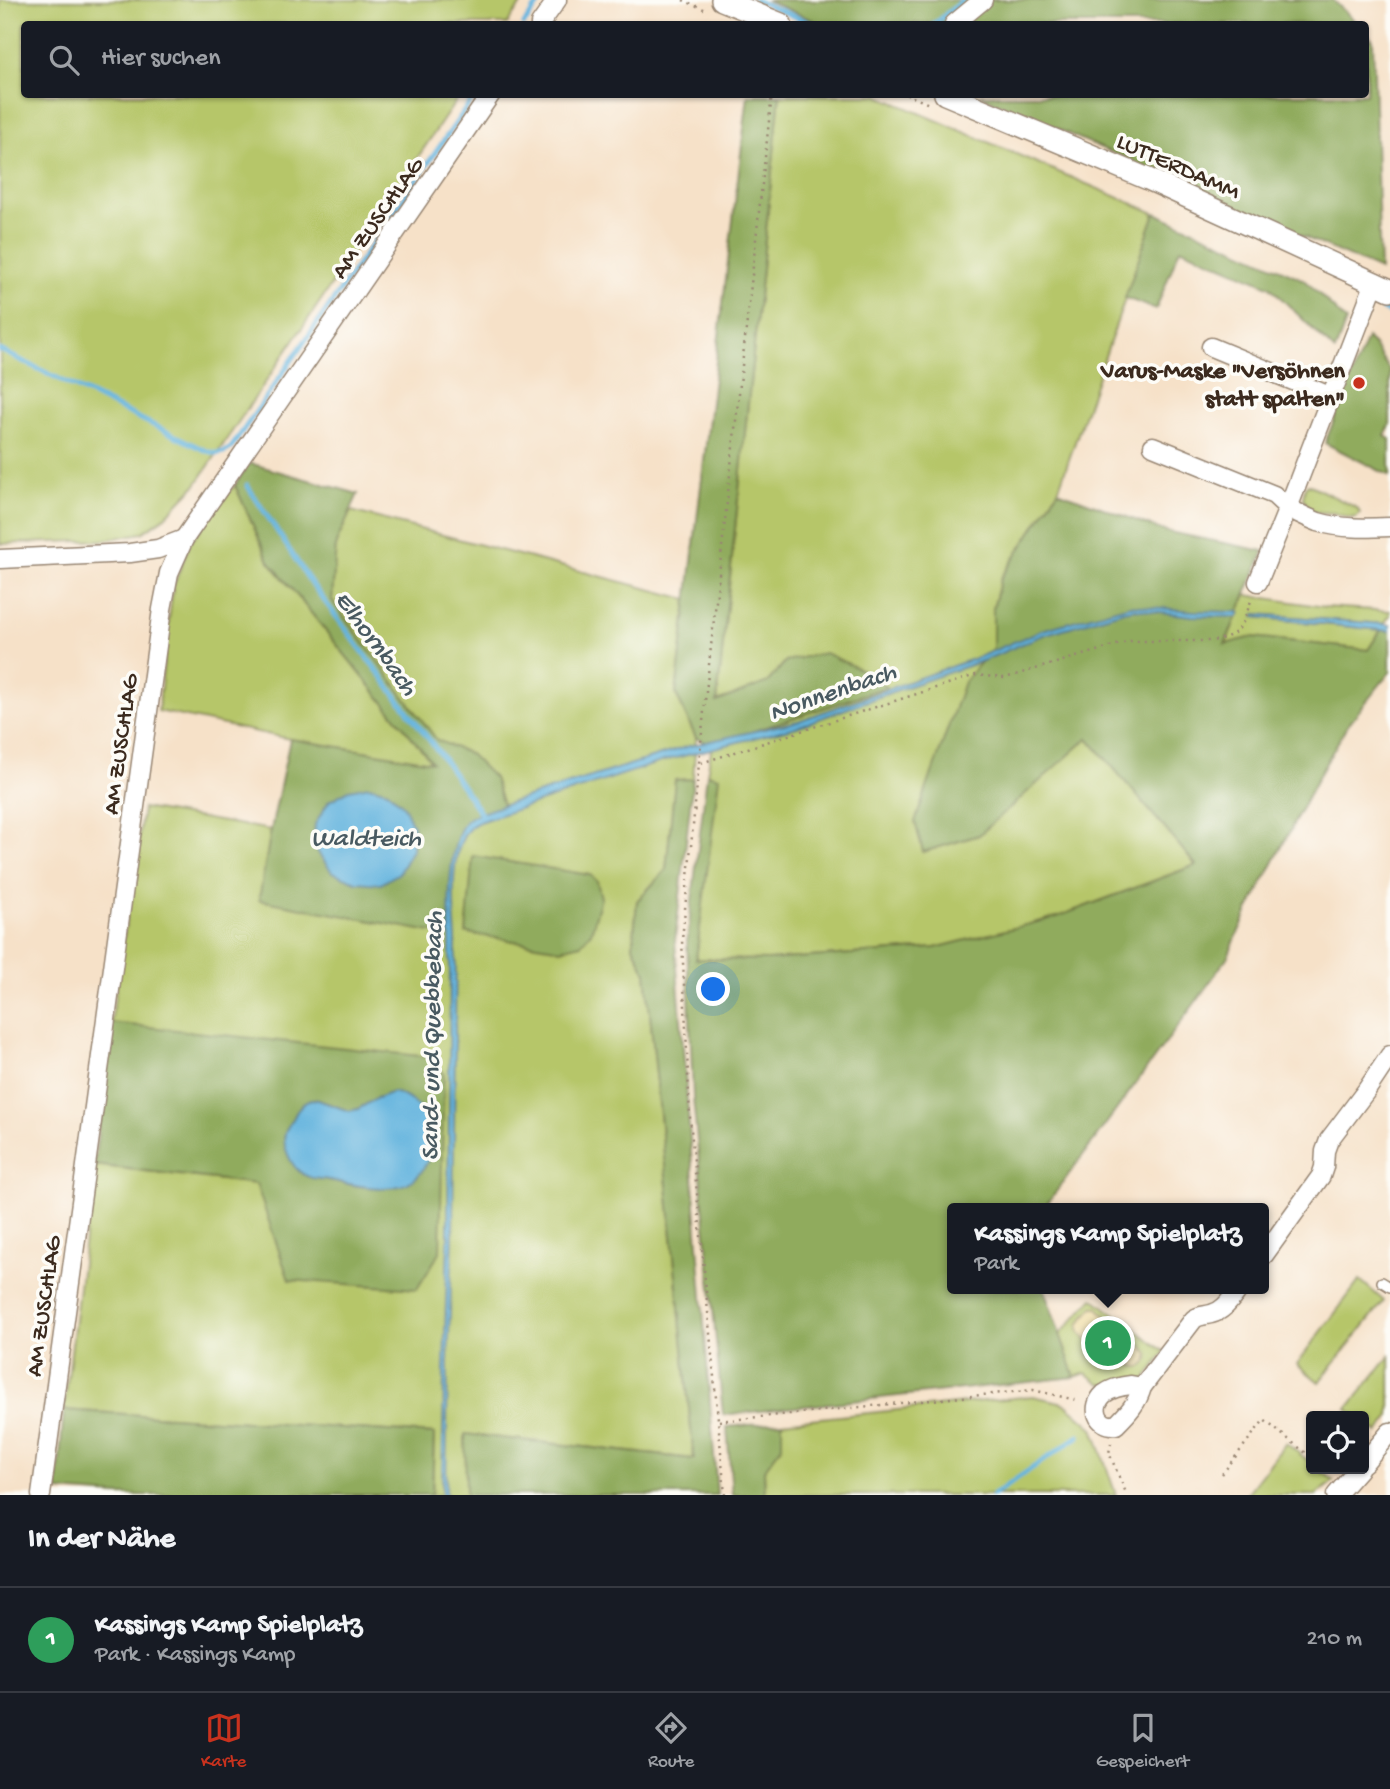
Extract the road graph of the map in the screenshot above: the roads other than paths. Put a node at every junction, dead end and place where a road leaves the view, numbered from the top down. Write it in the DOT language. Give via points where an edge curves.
graph roads {
  1 [pos="556,0"];
  2 [pos="722,0"];
  3 [pos="983,0"];
  4 [pos="542,21"];
  5 [pos="773,21"];
  6 [pos="958,21"];
  7 [pos="488,98"];
  8 [pos="955,98"];
  9 [pos="1383,286"];
  10 [pos="1211,348"];
  11 [pos="1332,397"];
  12 [pos="1153,446"];
  13 [pos="1288,508"];
  14 [pos="1390,527"];
  15 [pos="184,540"];
  16 [pos="0,559"];
  17 [pos="1258,582"];
  18 [pos="1390,1055"];
  19 [pos="1269,1248"];
  20 [pos="1235,1294"];
  21 [pos="1142,1387"];
  22 [pos="1390,1432"];
  23 [pos="1369,1457"];
  24 [pos="1355,1474"];
  25 [pos="41,1495"];
  26 [pos="1336,1495"];
  1 -- 4 [label="street"];
  2 -- 5 [label="street"];
  3 -- 6 [label="street"];
  7 -- 15 [label="street, AM ZUSCHLAG"];
  8 -- 9 [label="street, LUTTERDAMM" via="1148,179"];
  9 -- 11 [label="street"];
  10 -- 11 [label="street"];
  11 -- 13 [label="street"];
  12 -- 13 [label="street" via="1274,495"];
  13 -- 14 [label="street" via="1336,526"];
  13 -- 17 [label="street"];
  15 -- 16 [label="street" via="130,553"];
  15 -- 25 [label="street, AM ZUSCHLAG" via="169,573 162,609"];
  18 -- 19 [label="street" via="1329,1140 1323,1172"];
  20 -- 21 [label="street" via="1222,1309 1194,1319"];
  21 -- 21 [label="street" via="1133,1408 1116,1425 1100,1420 1096,1406 1105,1394 1114,1388"];
  22 -- 23 [label="street"];
  24 -- 26 [label="street"];
}
